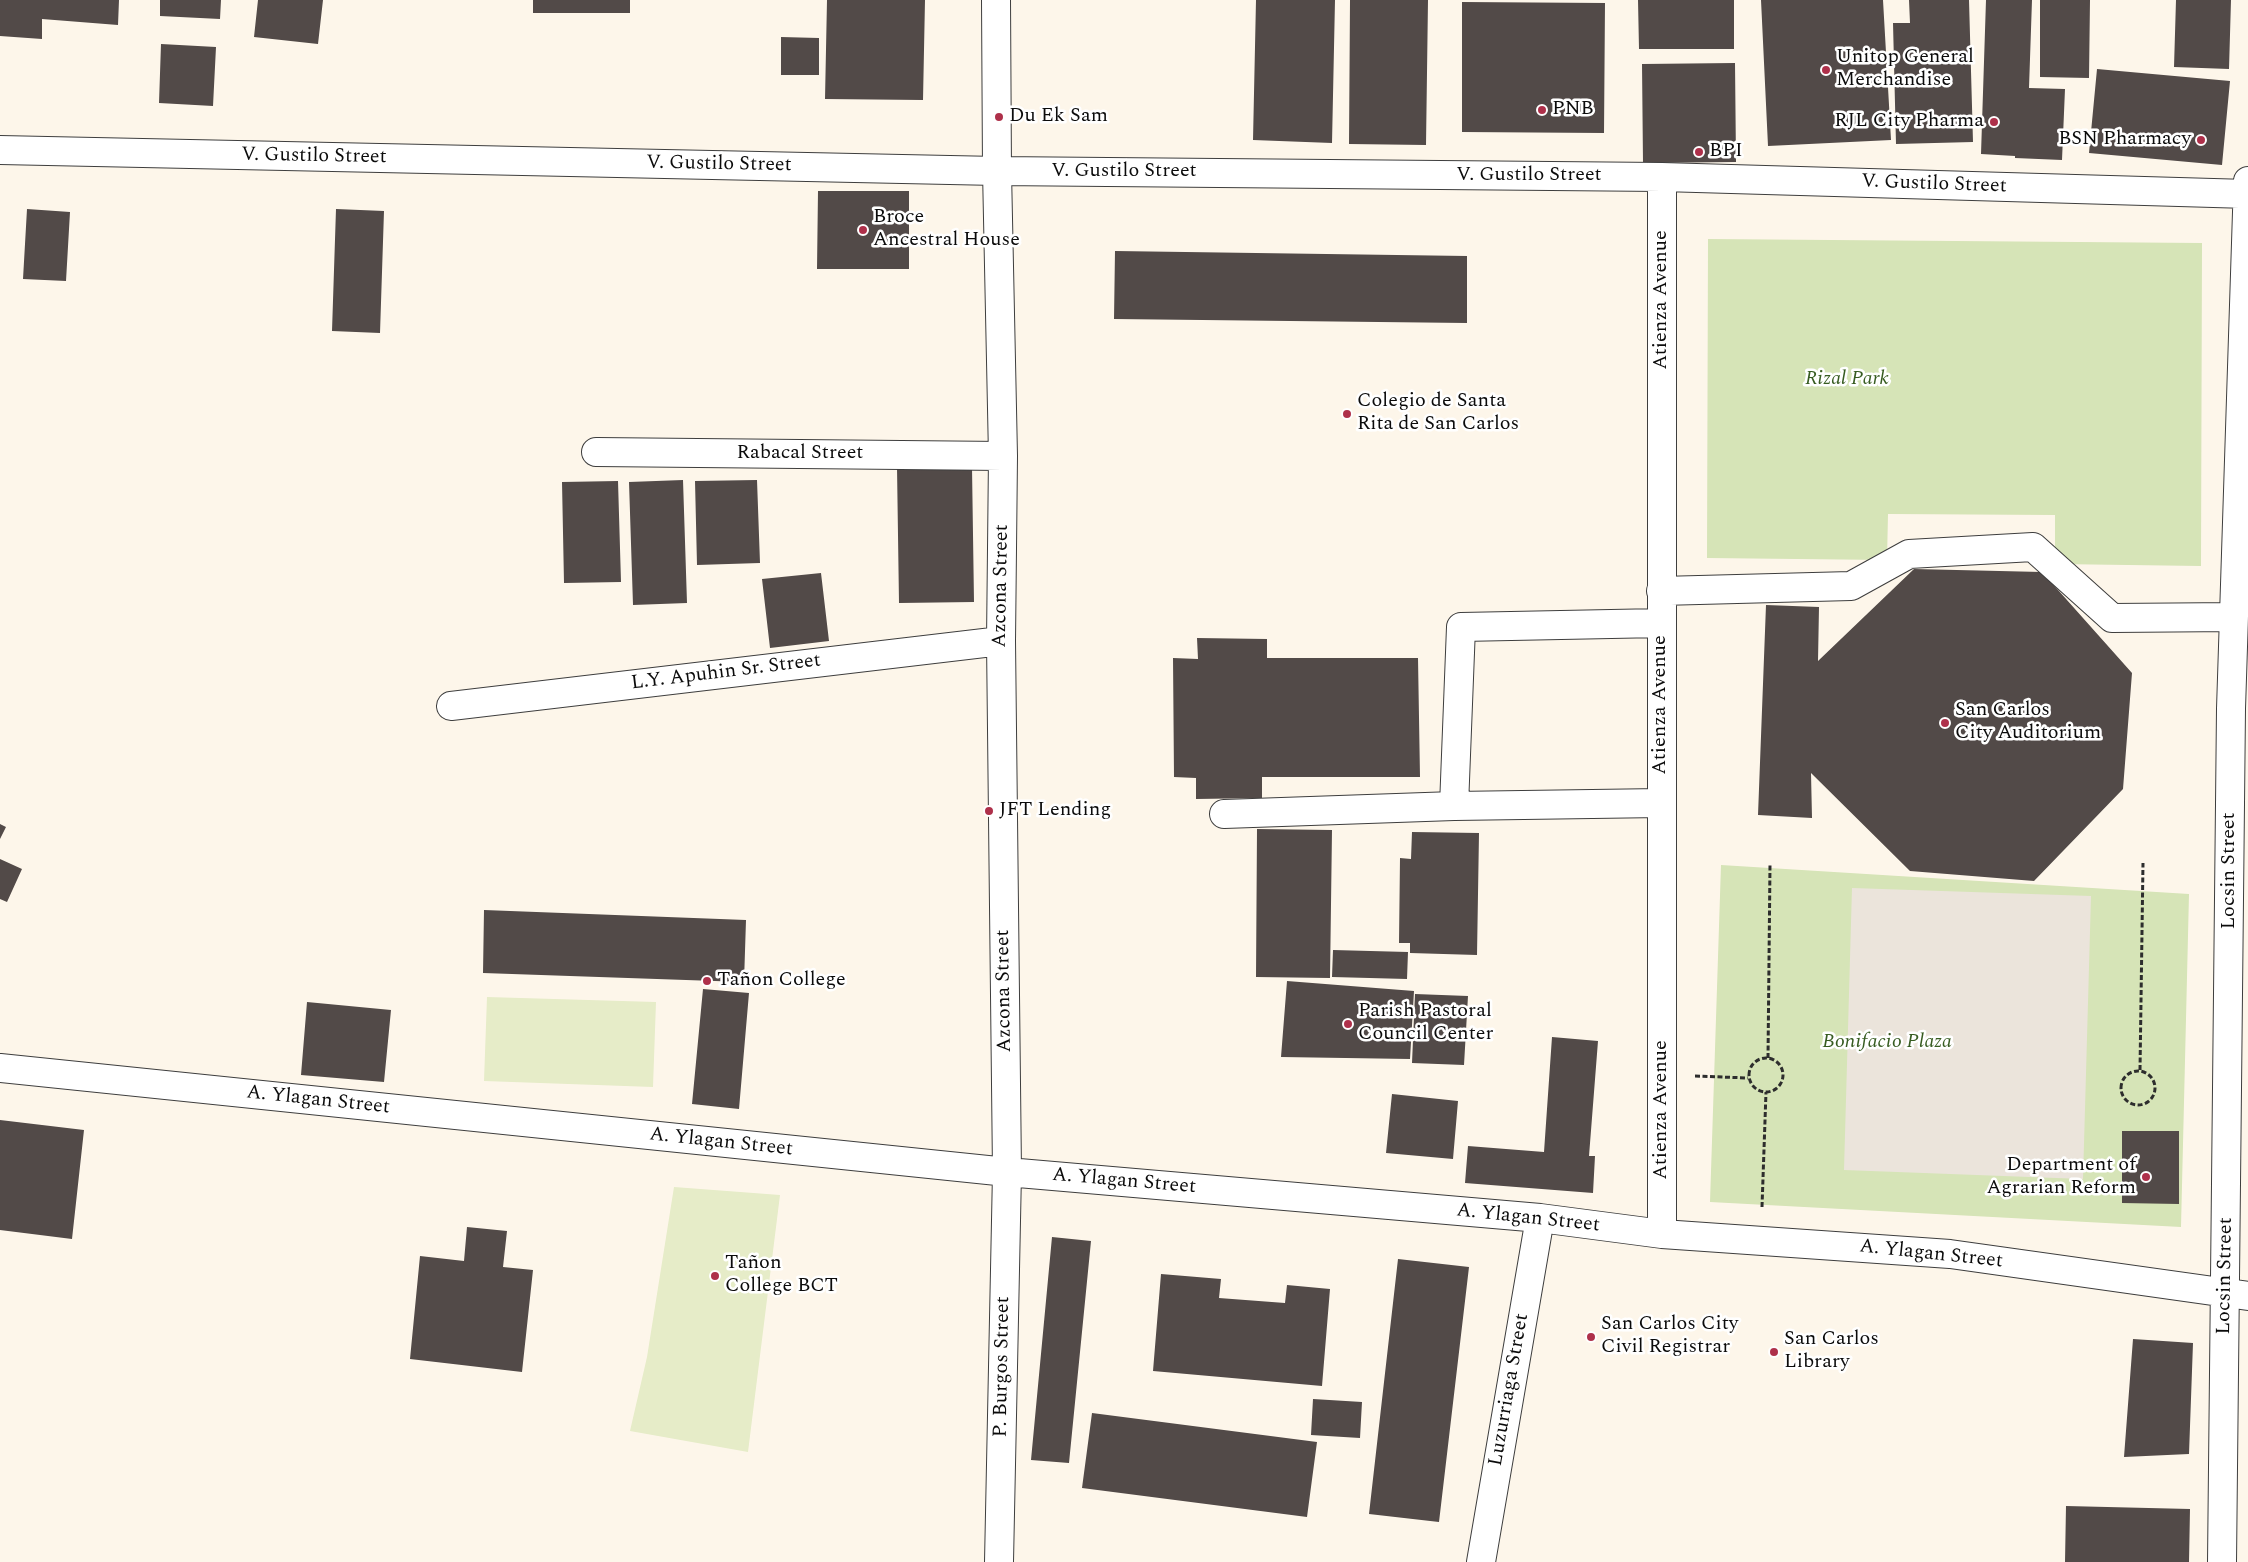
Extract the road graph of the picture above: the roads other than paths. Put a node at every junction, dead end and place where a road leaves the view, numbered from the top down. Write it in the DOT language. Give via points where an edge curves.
graph roads {
  1 [pos="996,0"];
  2 [pos="0,150"];
  3 [pos="997,171"];
  4 [pos="1662,177"];
  5 [pos="2248,181"];
  6 [pos="2248,194"];
  7 [pos="596,452"];
  8 [pos="1003,456"];
  9 [pos="1662,591"];
  10 [pos="2234,617"];
  11 [pos="1661,623"];
  12 [pos="1001,641"];
  13 [pos="451,706"];
  14 [pos="2239,709"];
  15 [pos="1661,802"];
  16 [pos="1454,806"];
  17 [pos="1224,814"];
  18 [pos="0,1068"];
  19 [pos="1006,1172"];
  20 [pos="1540,1218"];
  21 [pos="1662,1234"];
  22 [pos="2237,1295"];
  23 [pos="999,1562"];
  24 [pos="1481,1562"];
  25 [pos="2222,1562"];
  1 -- 3 [label="street, Azcona Street"];
  2 -- 3 [label="street, V. Gustilo Street"];
  3 -- 4 [label="street, V. Gustilo Street"];
  3 -- 8 [label="street, Azcona Street"];
  4 -- 6 [label="street, V. Gustilo Street"];
  4 -- 9 [label="street, Atienza Avenue"];
  5 -- 6 [label="street, Locsin Street"];
  6 -- 10 [label="street, Locsin Street"];
  7 -- 8 [label="street, Rabacal Street"];
  8 -- 12 [label="street, Azcona Street"];
  9 -- 10 [label="street" via="1851,586 1909,554 2033,547 2112,618"];
  9 -- 11 [label="street, Atienza Avenue"];
  10 -- 14 [label="street, Locsin Street"];
  11 -- 15 [label="street, Atienza Avenue"];
  11 -- 16 [label="street" via="1460,627"];
  12 -- 13 [label="street, L.Y. Apuhin Sr. Street"];
  12 -- 19 [label="street, Azcona Street"];
  14 -- 22 [label="street, Locsin Street"];
  15 -- 16 [label="street"];
  15 -- 21 [label="street, Atienza Avenue"];
  16 -- 17 [label="street"];
  18 -- 19 [label="street, A. Ylagan Street"];
  19 -- 20 [label="street, A. Ylagan Street"];
  19 -- 23 [label="street, P. Burgos Street"];
  20 -- 21 [label="street, A. Ylagan Street"];
  20 -- 24 [label="street, Luzurriaga Street"];
  21 -- 22 [label="street, A. Ylagan Street" via="1950,1254"];
  22 -- 25 [label="street, Locsin Street"];
}
